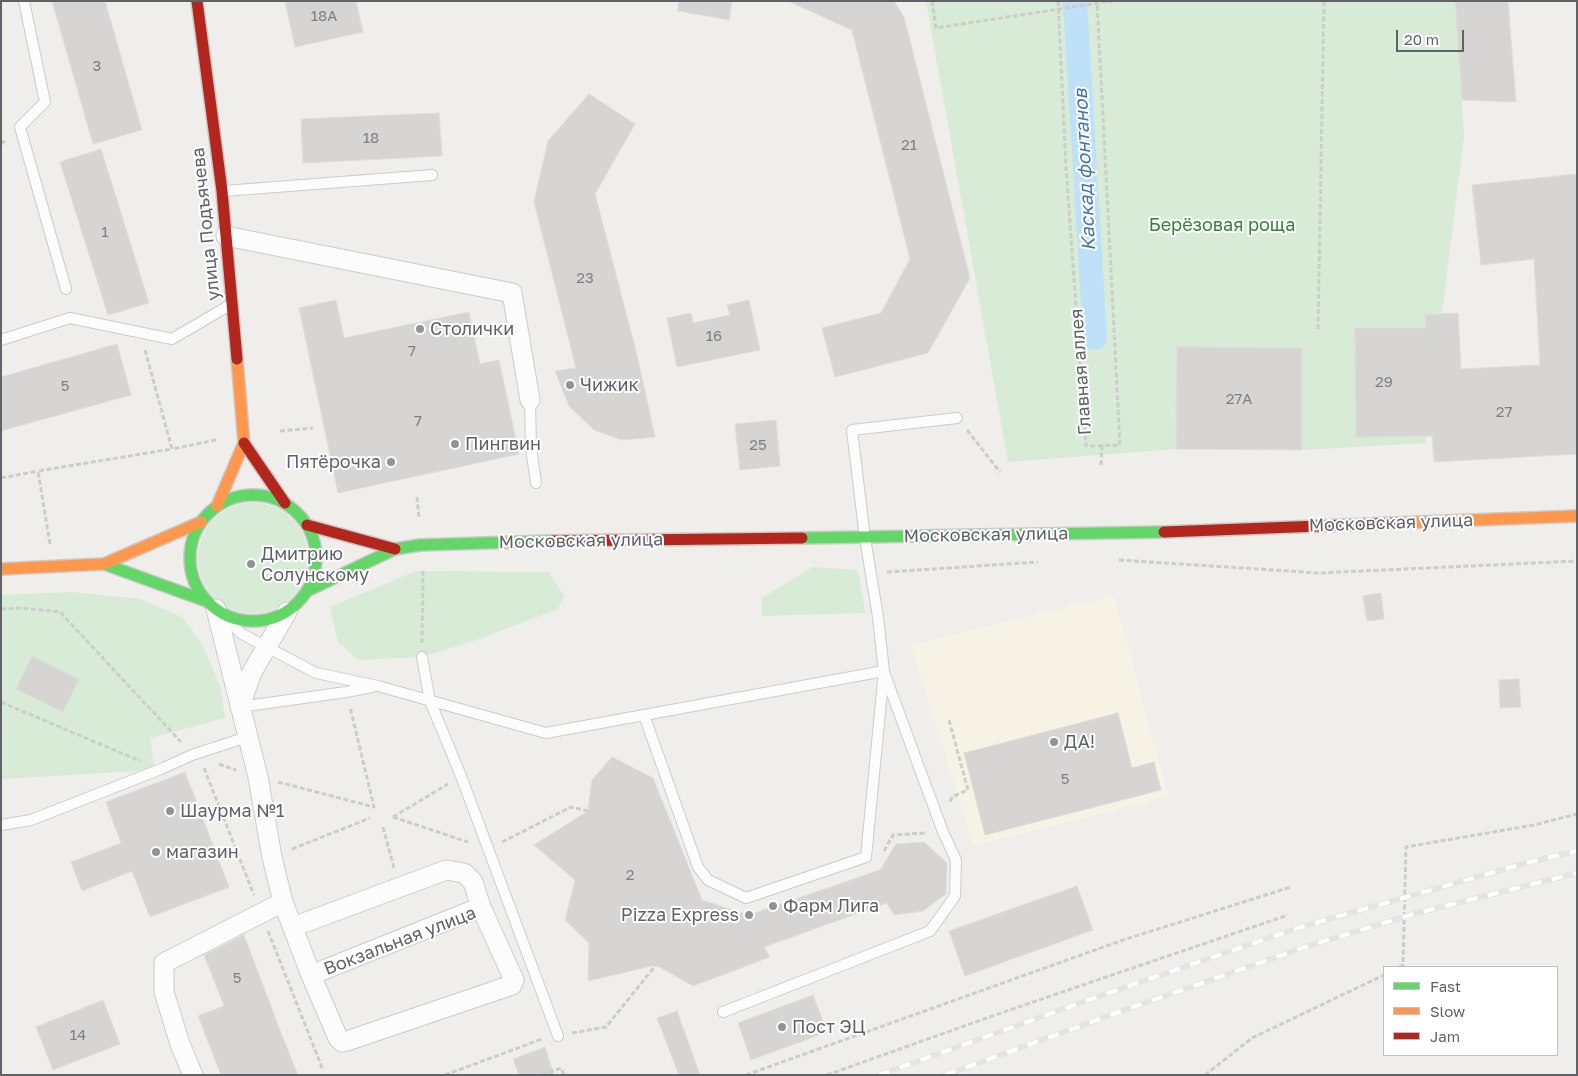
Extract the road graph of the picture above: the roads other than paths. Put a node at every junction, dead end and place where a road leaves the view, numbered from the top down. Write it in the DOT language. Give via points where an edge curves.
graph roads {
  1 [pos="24,1"];
  2 [pos="197,1"];
  3 [pos="432,176"];
  4 [pos="222,192"];
  5 [pos="226,236"];
  6 [pos="66,289"];
  7 [pos="231,305"];
  8 [pos="1,340"];
  9 [pos="530,400"];
  10 [pos="958,418"];
  11 [pos="244,444"];
  12 [pos="536,483"];
  13 [pos="285,503"];
  14 [pos="217,506"];
  15 [pos="1577,516"];
  16 [pos="201,522"];
  17 [pos="307,525"];
  18 [pos="865,538"];
  19 [pos="396,549"];
  20 [pos="104,564"];
  21 [pos="1,569"];
  22 [pos="308,591"];
  23 [pos="211,605"];
  24 [pos="287,612"];
  25 [pos="266,648"];
  26 [pos="422,657"];
  27 [pos="884,671"];
  28 [pos="378,686"];
  29 [pos="430,701"];
  30 [pos="240,707"];
  31 [pos="644,715"];
  32 [pos="248,737"];
  33 [pos="1,825"];
  34 [pos="283,902"];
  35 [pos="481,907"];
  36 [pos="293,927"];
  37 [pos="311,975"];
  38 [pos="723,1012"];
  39 [pos="558,1036"];
  40 [pos="192,1075"];
  1 -- 6 [label="lane" via="45,102 20,127"];
  2 -- 4 [label="main road, улица Подъячева"];
  3 -- 4 [label="lane"];
  4 -- 5 [label="main road, улица Подъячева"];
  5 -- 7 [label="main road, улица Подъячева"];
  5 -- 9 [label="street" via="512,293"];
  7 -- 8 [label="lane" via="172,340 70,318"];
  7 -- 11 [label="main road, улица Подъячева"];
  9 -- 12 [label="lane"];
  10 -- 18 [label="lane" via="852,430"];
  11 -- 13 [label="main road, улица Подъячева"];
  11 -- 14 [label="main road, улица Подъячева"];
  13 -- 14 [label="main road, Московская улица" via="251,495"];
  13 -- 17 [label="main road, Московская улица"];
  14 -- 16 [label="main road, Московская улица"];
  15 -- 18 [label="main road, Московская улица" via="1168,532"];
  16 -- 20 [label="main road, Московская улица"];
  16 -- 23 [label="main road, Московская улица" via="192,539 192,575"];
  17 -- 19 [label="main road, Московская улица"];
  17 -- 22 [label="main road, Московская улица" via="314,542 316,561"];
  18 -- 19 [label="main road, Московская улица" via="600,539 420,545"];
  18 -- 27 [label="lane"];
  19 -- 22 [label="main road, Московская улица"];
  20 -- 21 [label="main road, Московская улица"];
  20 -- 23 [label="main road, Московская улица"];
  22 -- 24 [label="main road, Московская улица"];
  23 -- 24 [label="main road, Московская улица" via="235,619 252,622 270,620"];
  23 -- 25 [label="lane" via="242,634"];
  23 -- 30 [label="street, Вокзальная улица"];
  24 -- 25 [label="street"];
  25 -- 28 [label="lane" via="316,673"];
  25 -- 30 [label="street" via="251,674"];
  26 -- 29 [label="lane"];
  27 -- 31 [label="lane"];
  27 -- 31 [label="lane" via="866,857 746,898 708,880 698,867"];
  27 -- 38 [label="lane" via="956,860 955,896 930,931"];
  28 -- 29 [label="lane"];
  28 -- 30 [label="lane"];
  29 -- 31 [label="lane" via="546,733"];
  29 -- 39 [label="lane"];
  30 -- 32 [label="street, Вокзальная улица"];
  32 -- 33 [label="lane" via="31,820"];
  32 -- 34 [label="street, Вокзальная улица"];
  34 -- 36 [label="street, Вокзальная улица"];
  34 -- 40 [label="street" via="164,963 164,992"];
  35 -- 36 [label="street" via="473,882 464,873 446,870"];
  35 -- 37 [label="street, Вокзальная улица"];
  35 -- 37 [label="street, Вокзальная улица" via="514,980 512,985 342,1042"];
  36 -- 37 [label="street, Вокзальная улица"];
}
